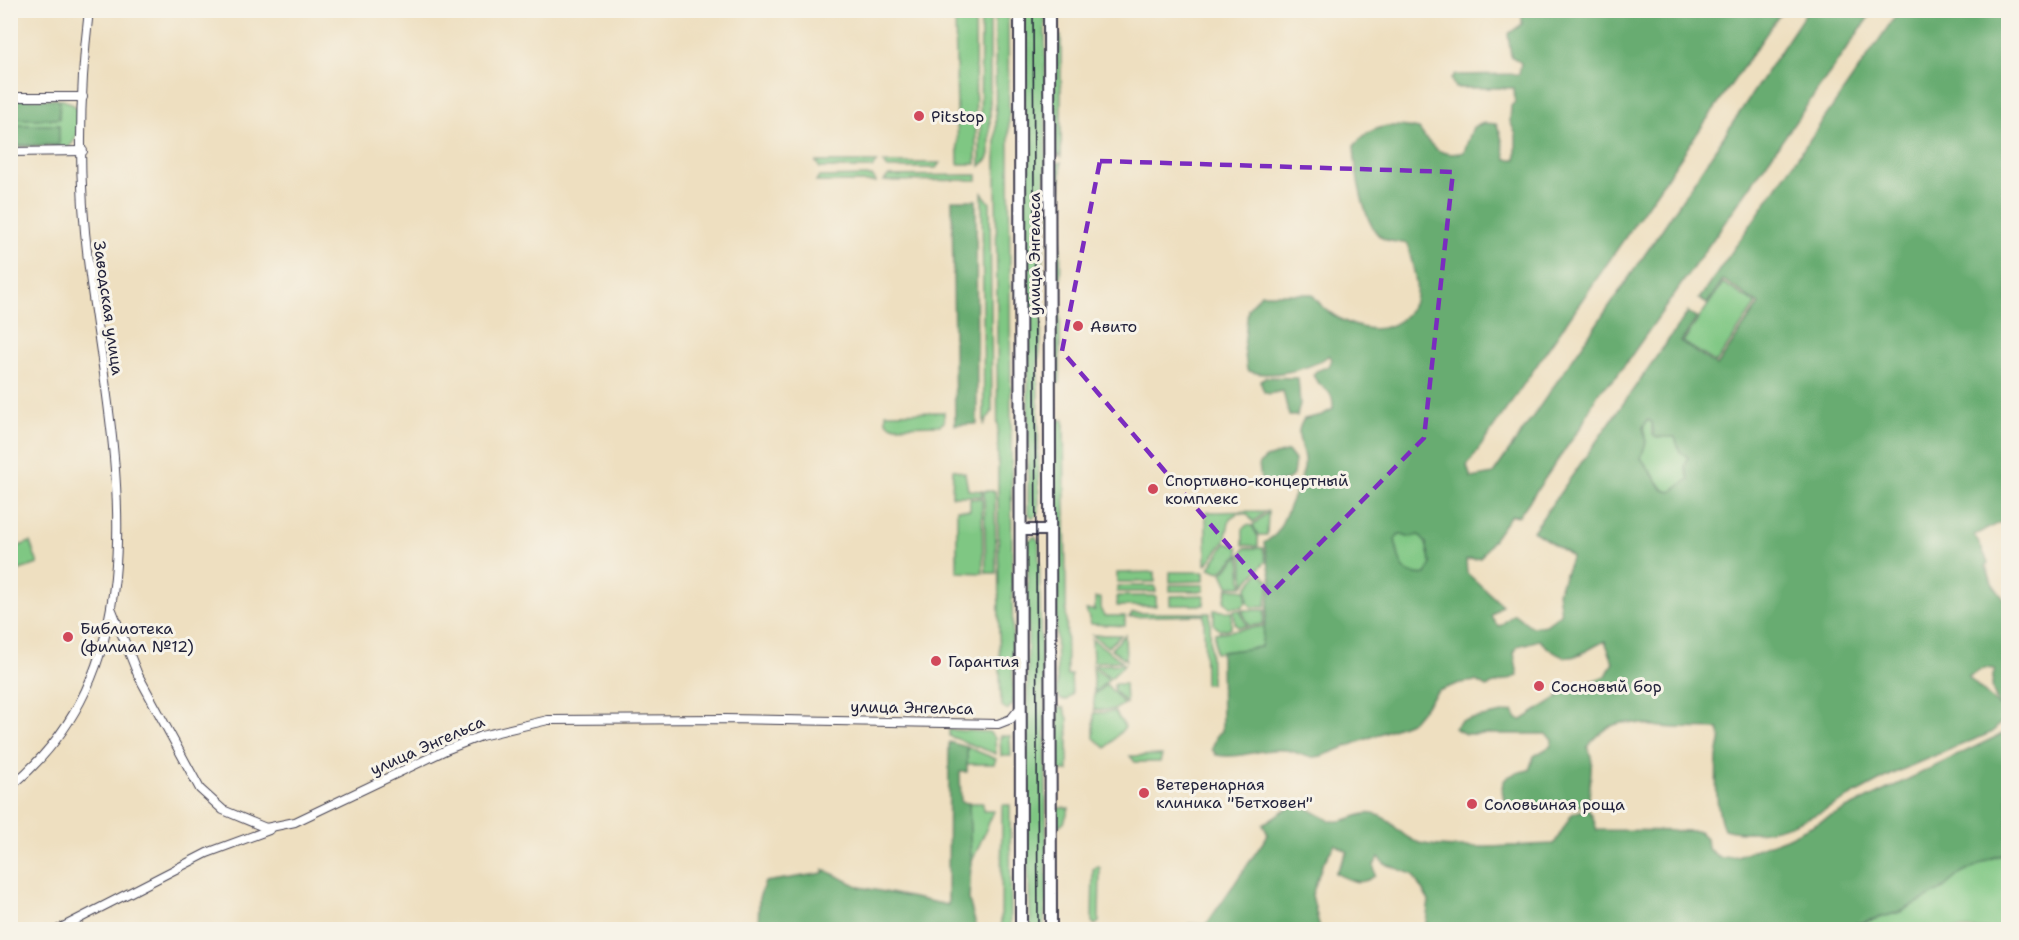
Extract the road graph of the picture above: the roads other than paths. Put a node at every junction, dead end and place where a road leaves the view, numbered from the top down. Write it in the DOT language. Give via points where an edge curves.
graph roads {
  1 [pos="90,10"];
  2 [pos="1020,10"];
  3 [pos="1049,10"];
  4 [pos="10,98"];
  5 [pos="83,98"];
  6 [pos="82,151"];
  7 [pos="10,152"];
  8 [pos="1021,530"];
  9 [pos="1050,530"];
  10 [pos="112,610"];
  11 [pos="1021,707"];
  12 [pos="10,787"];
  13 [pos="274,828"];
  14 [pos="57,930"];
  15 [pos="1021,930"];
  16 [pos="1051,930"];
  1 -- 5 [label="street, Заводская улица"];
  2 -- 8 [label="main road, улица Энгельса"];
  3 -- 9 [label="main road, улица Энгельса"];
  4 -- 5 [label="street"];
  5 -- 6 [label="street, Заводская улица"];
  6 -- 7 [label="street"];
  6 -- 10 [label="street, Заводская улица" via="88,267 115,468 117,551"];
  8 -- 9 [label="main road"];
  8 -- 11 [label="main road, улица Энгельса"];
  9 -- 16 [label="main road, улица Энгельса"];
  10 -- 12 [label="street, Заводская улица" via="102,650 78,709 54,743"];
  10 -- 13 [label="street, Заводская улица" via="143,684 200,789 215,804 239,818"];
  11 -- 13 [label="street, улица Энгельса" via="1011,719 998,724 698,718 530,722 448,748 295,822"];
  11 -- 15 [label="main road, улица Энгельса"];
  13 -- 14 [label="street, улица Энгельса" via="207,854"];
}
